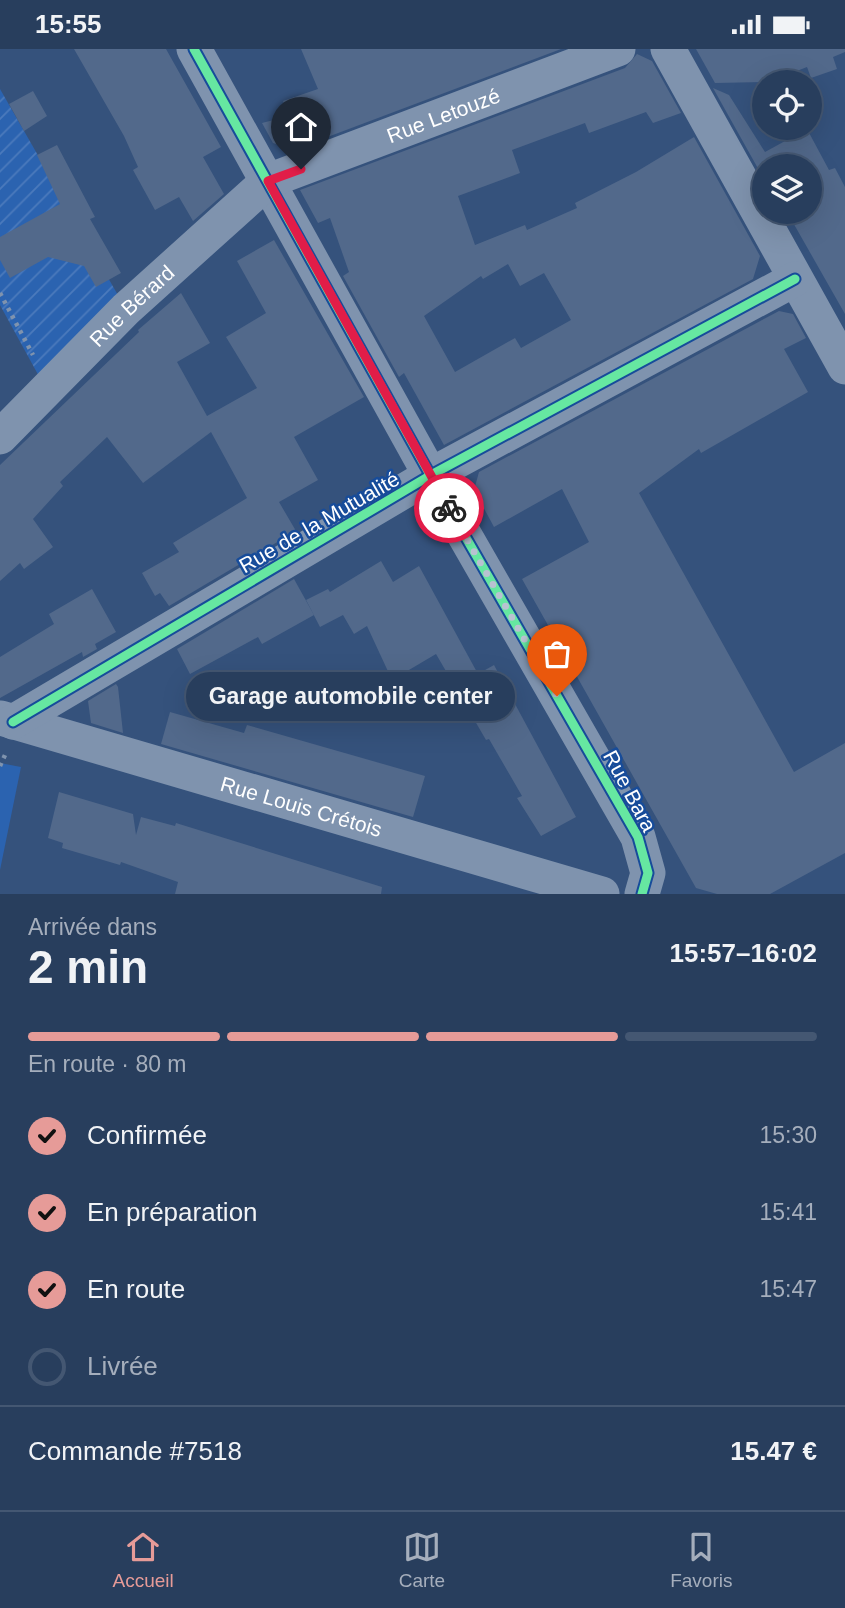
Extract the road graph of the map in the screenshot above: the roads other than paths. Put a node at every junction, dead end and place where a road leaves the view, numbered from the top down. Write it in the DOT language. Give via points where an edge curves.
graph roads {
  1 [pos="194,49"];
  2 [pos="618,49"];
  3 [pos="668,49"];
  4 [pos="268,181"];
  5 [pos="795,279"];
  6 [pos="845,367"];
  7 [pos="0,436"];
  8 [pos="431,475"];
  9 [pos="6,720"];
  10 [pos="602,894"];
  11 [pos="642,894"];
  1 -- 4 [label="street, Rue Bara"];
  2 -- 4 [label="street, Rue Letouzé"];
  3 -- 5 [label="street"];
  4 -- 7 [label="street, Rue Bérard" via="126,309"];
  4 -- 8 [label="street, Rue Bara"];
  5 -- 6 [label="street"];
  5 -- 8 [label="street, Rue de la Mutualité"];
  8 -- 9 [label="street, Rue de la Mutualité"];
  8 -- 11 [label="street, Rue Bara" via="638,837 648,873"];
  9 -- 10 [label="street, Rue Louis Crétois"];
}
